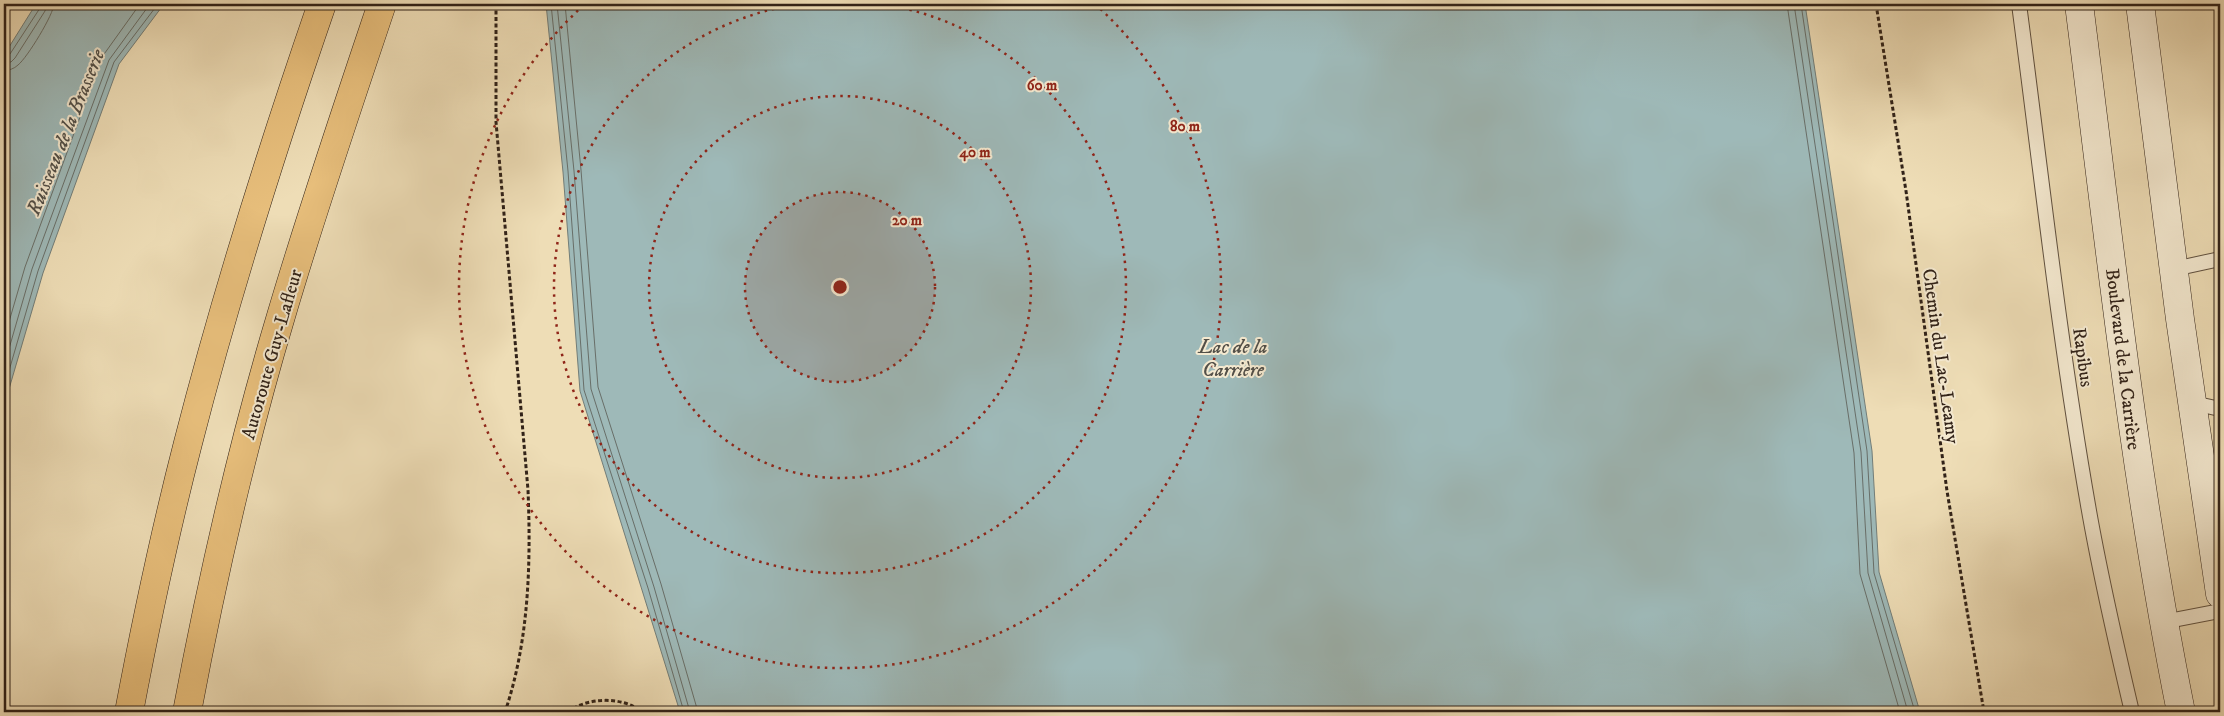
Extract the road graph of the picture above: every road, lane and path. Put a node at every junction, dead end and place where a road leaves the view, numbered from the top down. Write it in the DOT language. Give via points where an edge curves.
graph roads {
  1 [pos="322,4"];
  2 [pos="382,4"];
  3 [pos="496,4"];
  4 [pos="1876,4"];
  5 [pos="2019,4"];
  6 [pos="2079,4"];
  7 [pos="2140,4"];
  8 [pos="2220,259"];
  9 [pos="2174,269"];
  10 [pos="2192,405"];
  11 [pos="2220,409"];
  12 [pos="2216,538"];
  13 [pos="2220,594"];
  14 [pos="2220,611"];
  15 [pos="2163,622"];
  16 [pos="129,712"];
  17 [pos="187,712"];
  18 [pos="505,712"];
  19 [pos="568,712"];
  20 [pos="642,712"];
  21 [pos="1984,712"];
  22 [pos="2132,712"];
  23 [pos="2181,712"];
  1 -- 16 [label="highway" via="271,155 208,367 166,535"];
  2 -- 17 [label="highway, Autoroute Guy-Lafleur" via="280,318 240,466"];
  3 -- 18 [label="path" via="496,122 530,545 522,639"];
  4 -- 21 [label="path, Chemin du Lac-Leamy" via="1906,191 1947,491"];
  5 -- 22 [label="lane, Rapibus" via="2082,473 2104,591"];
  6 -- 15 [label="main road, Boulevard de la Carrière" via="2132,421"];
  7 -- 9 [label="main road"];
  8 -- 9 [label="lane"];
  9 -- 10 [label="main road"];
  10 -- 11 [label="lane"];
  10 -- 12 [label="main road"];
  12 -- 13 [label="main road"];
  14 -- 15 [label="lane"];
  15 -- 23 [label="main road, Boulevard de la Carrière"];
  19 -- 20 [label="path" via="596,700 617,701"];
}
